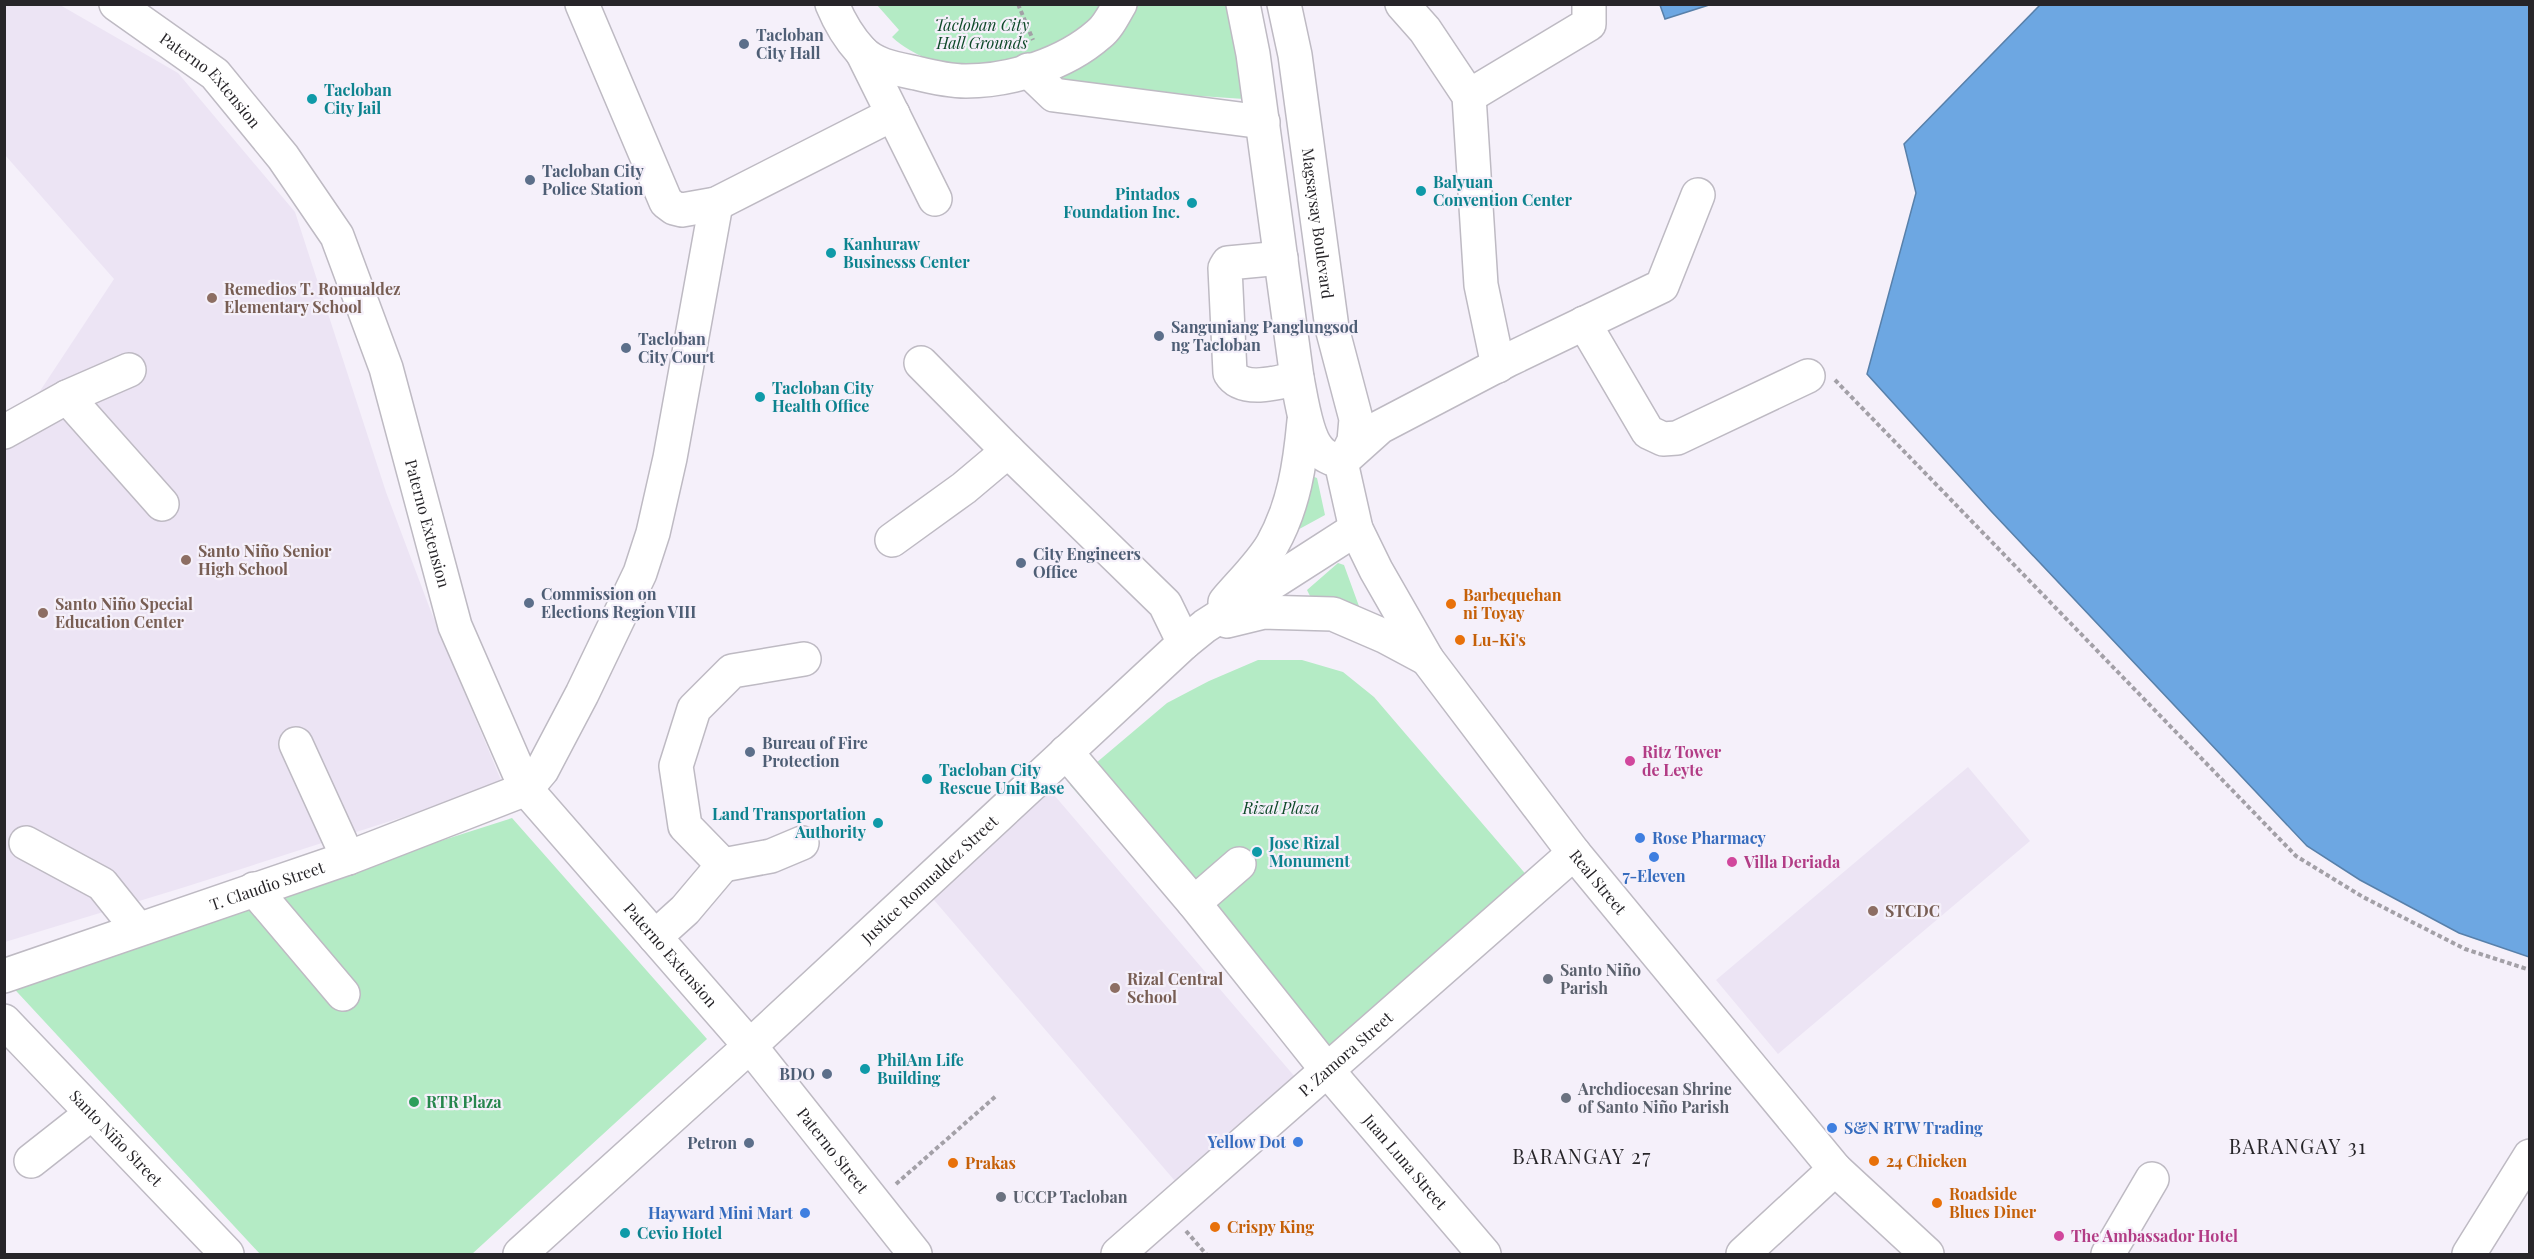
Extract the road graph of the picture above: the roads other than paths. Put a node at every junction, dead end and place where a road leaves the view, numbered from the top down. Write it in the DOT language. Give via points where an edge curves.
graph roads {
  1 [pos="116,4"];
  2 [pos="582,4"];
  3 [pos="832,4"];
  4 [pos="1120,4"];
  5 [pos="1242,4"];
  6 [pos="1284,4"];
  7 [pos="1402,4"];
  8 [pos="1589,4"];
  9 [pos="862,52"];
  10 [pos="1036,68"];
  11 [pos="1469,96"];
  12 [pos="893,114"];
  13 [pos="1263,122"];
  14 [pos="1698,195"];
  15 [pos="935,199"];
  16 [pos="716,204"];
  17 [pos="1321,252"];
  18 [pos="1281,258"];
  19 [pos="1584,323"];
  20 [pos="921,363"];
  21 [pos="1498,366"];
  22 [pos="129,370"];
  23 [pos="1808,376"];
  24 [pos="1297,378"];
  25 [pos="67,397"];
  26 [pos="1305,413"];
  27 [pos="4,432"];
  28 [pos="1008,451"];
  29 [pos="1341,462"];
  30 [pos="162,504"];
  31 [pos="1356,528"];
  32 [pos="892,540"];
  33 [pos="1194,634"];
  34 [pos="1427,658"];
  35 [pos="804,659"];
  36 [pos="296,744"];
  37 [pos="1066,752"];
  38 [pos="526,789"];
  39 [pos="26,843"];
  40 [pos="802,843"];
  41 [pos="1574,853"];
  42 [pos="348,858"];
  43 [pos="1239,864"];
  44 [pos="723,865"];
  45 [pos="254,889"];
  46 [pos="1194,903"];
  47 [pos="138,929"];
  48 [pos="655,937"];
  49 [pos="4,976"];
  50 [pos="343,994"];
  51 [pos="4,1021"];
  52 [pos="750,1046"];
  53 [pos="1327,1070"];
  54 [pos="92,1113"];
  55 [pos="2529,1156"];
  56 [pos="31,1161"];
  57 [pos="1835,1169"];
  58 [pos="2152,1179"];
  59 [pos="227,1254"];
  60 [pos="520,1254"];
  61 [pos="915,1254"];
  62 [pos="1118,1254"];
  63 [pos="1484,1254"];
  64 [pos="1743,1254"];
  65 [pos="1927,1254"];
  66 [pos="2108,1254"];
  67 [pos="2469,1254"];
  1 -- 38 [label="street, Paterno Extension" via="215,74 283,157 337,236 386,368 455,626"];
  2 -- 16 [label="street" via="666,202 682,210"];
  3 -- 9 [label="street" via="839,21"];
  4 -- 10 [label="street" via="1101,33 1076,52"];
  5 -- 13 [label="street"];
  6 -- 17 [label="street, Magsaysay Boulevard" via="1295,55"];
  7 -- 11 [label="street" via="1425,30"];
  8 -- 11 [label="street" via="1589,24"];
  9 -- 10 [label="street" via="881,65 943,79 981,80"];
  9 -- 12 [label="street"];
  10 -- 13 [label="street" via="1054,95"];
  11 -- 21 [label="street" via="1481,285"];
  12 -- 15 [label="street"];
  12 -- 16 [label="street"];
  13 -- 18 [label="street"];
  14 -- 19 [label="street" via="1662,286"];
  16 -- 38 [label="street" via="670,458 640,573 542,770"];
  17 -- 18 [label="street"];
  17 -- 29 [label="street, Magsaysay Boulevard" via="1332,328 1356,419 1354,441"];
  18 -- 24 [label="street"];
  18 -- 24 [label="street" via="1228,263 1224,268 1230,373 1240,383 1274,384"];
  19 -- 21 [label="street"];
  19 -- 23 [label="street" via="1648,432 1663,439 1677,438"];
  20 -- 28 [label="street"];
  21 -- 29 [label="street" via="1380,426"];
  22 -- 25 [label="street"];
  24 -- 26 [label="street"];
  25 -- 27 [label="street"];
  25 -- 30 [label="street"];
  26 -- 29 [label="street" via="1317,449"];
  26 -- 33 [label="street" via="1300,467 1271,547"];
  28 -- 32 [label="street"];
  28 -- 33 [label="street"];
  29 -- 31 [label="street, Real Street"];
  31 -- 33 [label="street, Justice Romualdez Street"];
  31 -- 34 [label="street, Real Street"];
  33 -- 34 [label="street" via="1264,612 1333,614"];
  33 -- 37 [label="street, Justice Romualdez Street"];
  34 -- 41 [label="street, Real Street"];
  35 -- 44 [label="street" via="732,670 694,709 676,766 685,826"];
  36 -- 42 [label="street"];
  37 -- 46 [label="street, Juan Luna Street"];
  37 -- 52 [label="street, Justice Romualdez Street"];
  38 -- 42 [label="street, T. Claudio Street"];
  38 -- 48 [label="street, Paterno Extension"];
  39 -- 47 [label="street" via="102,884"];
  40 -- 44 [label="street" via="771,856"];
  41 -- 53 [label="street, P. Zamora Street"];
  41 -- 57 [label="street, Real Street"];
  42 -- 45 [label="street, T. Claudio Street"];
  43 -- 46 [label="street"];
  44 -- 48 [label="street" via="685,910"];
  45 -- 47 [label="street, T. Claudio Street"];
  45 -- 50 [label="street"];
  46 -- 53 [label="street, Juan Luna Street"];
  47 -- 49 [label="street, T. Claudio Street"];
  48 -- 52 [label="street, Paterno Extension"];
  51 -- 54 [label="street, Santo Niño Street"];
  52 -- 60 [label="street, Justice Romualdez Street"];
  52 -- 61 [label="street, Paterno Street"];
  53 -- 62 [label="street, P. Zamora Street"];
  53 -- 63 [label="street, Juan Luna Street"];
  54 -- 56 [label="street"];
  54 -- 59 [label="street, Santo Niño Street"];
  55 -- 67 [label="street"];
  57 -- 64 [label="street"];
  57 -- 65 [label="street, Real Street"];
  58 -- 66 [label="street"];
}
